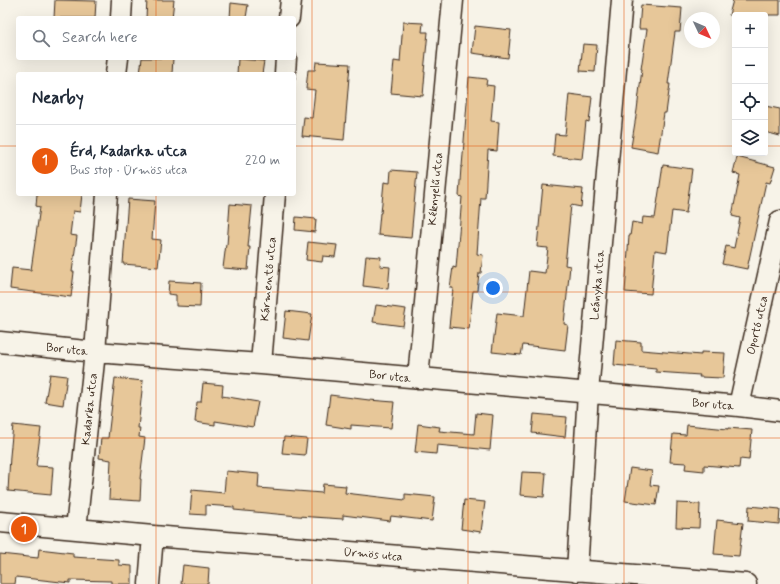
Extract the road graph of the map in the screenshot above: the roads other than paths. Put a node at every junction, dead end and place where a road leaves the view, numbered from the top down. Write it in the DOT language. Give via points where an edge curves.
graph roads {
  1 [pos="122,0"];
  2 [pos="291,0"];
  3 [pos="452,0"];
  4 [pos="622,0"];
  5 [pos="121,16"];
  6 [pos="289,16"];
  7 [pos="118,60"];
  8 [pos="286,60"];
  9 [pos="116,72"];
  10 [pos="285,72"];
  11 [pos="107,196"];
  12 [pos="275,196"];
  13 [pos="780,221"];
  14 [pos="0,342"];
  15 [pos="95,352"];
  16 [pos="261,364"];
  17 [pos="418,378"];
  18 [pos="588,393"];
  19 [pos="739,406"];
  20 [pos="780,411"];
  21 [pos="0,522"];
  22 [pos="76,529"];
  23 [pos="153,536"];
  24 [pos="577,571"];
  25 [pos="149,584"];
  26 [pos="746,584"];
  1 -- 5 [label="street"];
  2 -- 6 [label="street"];
  3 -- 17 [label="street, Kéknyelű utca"];
  4 -- 18 [label="street, Leányka utca"];
  7 -- 9 [label="street"];
  8 -- 10 [label="street"];
  11 -- 15 [label="street, Kadarka utca"];
  12 -- 16 [label="street, Kármentő utca"];
  13 -- 19 [label="street, Oportó utca"];
  14 -- 15 [label="street, Bor utca"];
  15 -- 16 [label="street, Bor utca"];
  15 -- 22 [label="street, Kadarka utca"];
  16 -- 17 [label="street, Bor utca"];
  17 -- 18 [label="street, Bor utca"];
  18 -- 19 [label="street, Bor utca"];
  18 -- 24 [label="street, Leányka utca"];
  19 -- 20 [label="street, Bor utca"];
  21 -- 22 [label="street, Ürmös utca"];
  22 -- 23 [label="street, Ürmös utca"];
  23 -- 24 [label="street, Ürmös utca"];
  23 -- 25 [label="street"];
  24 -- 26 [label="street, Ürmös utca"];
}
